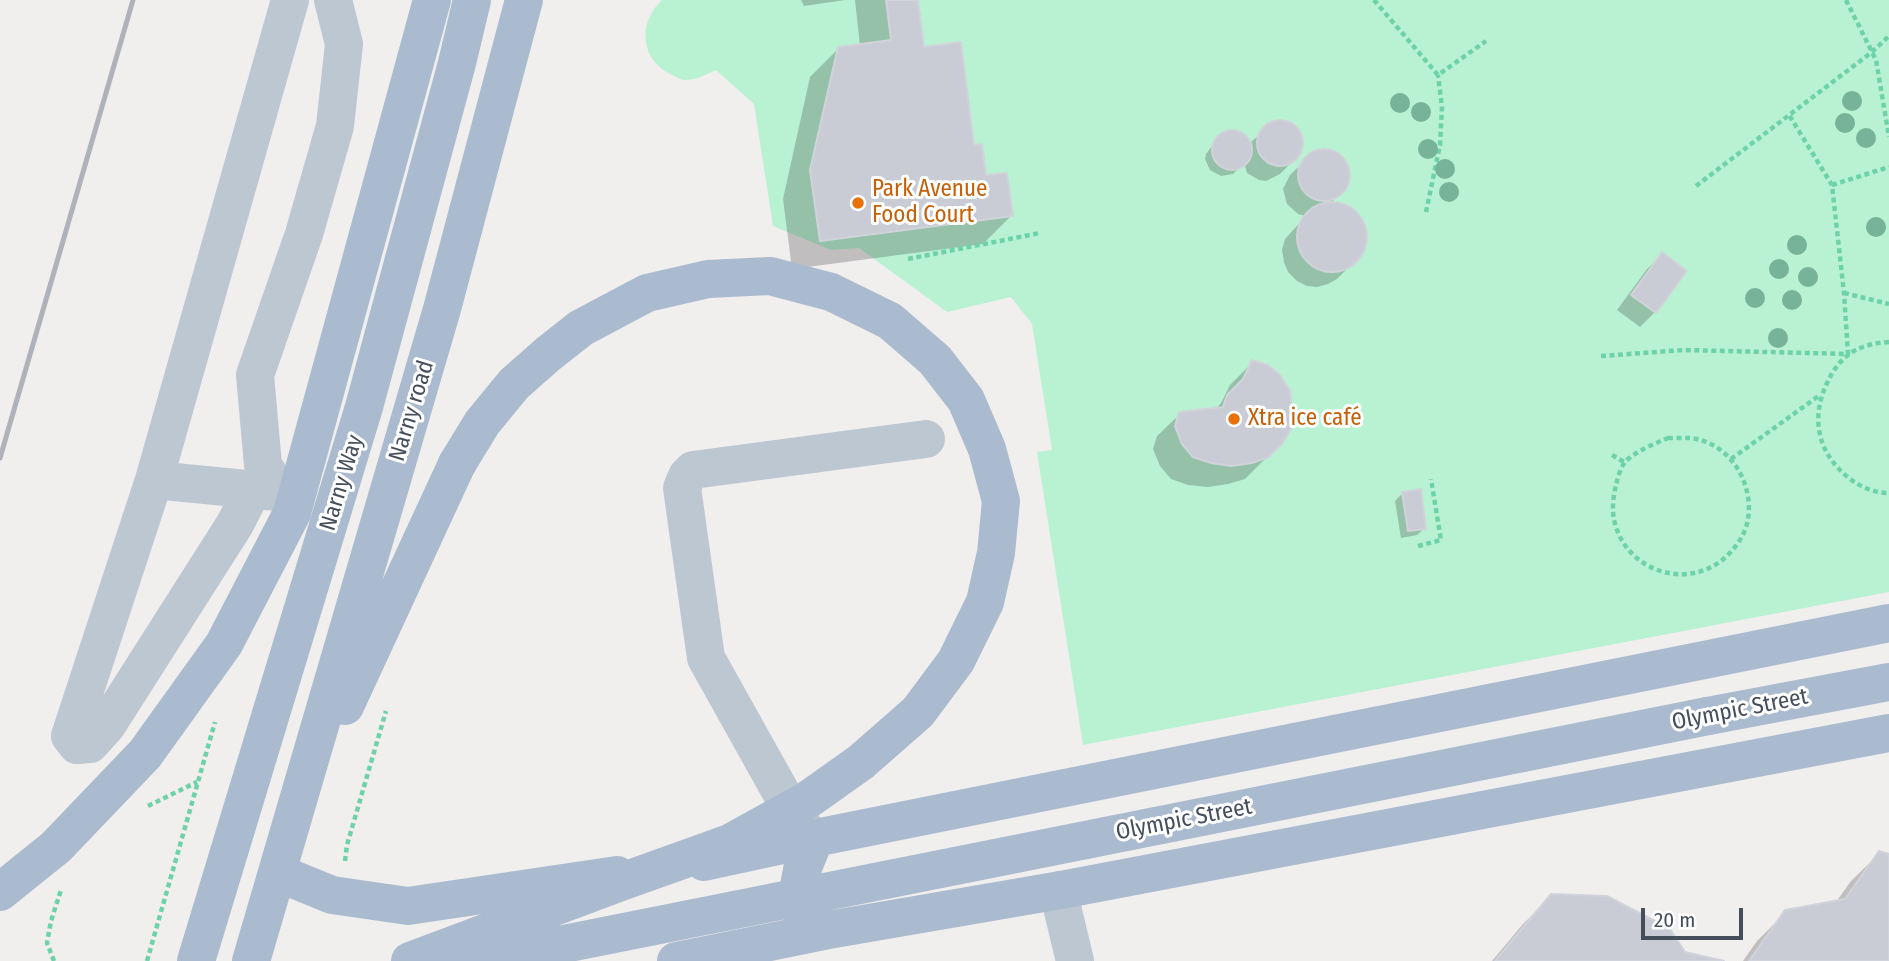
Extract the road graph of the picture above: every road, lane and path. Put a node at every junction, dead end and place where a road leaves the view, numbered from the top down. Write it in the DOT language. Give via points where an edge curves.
graph roads {
  1 [pos="290,0"];
  2 [pos="333,0"];
  3 [pos="432,0"];
  4 [pos="472,0"];
  5 [pos="524,0"];
  6 [pos="1374,0"];
  7 [pos="1846,0"];
  8 [pos="1889,36"];
  9 [pos="1486,41"];
  10 [pos="1872,51"];
  11 [pos="1438,75"];
  12 [pos="1789,115"];
  13 [pos="1889,137"];
  14 [pos="1889,167"];
  15 [pos="1832,185"];
  16 [pos="1696,186"];
  17 [pos="1426,212"];
  18 [pos="1040,233"];
  19 [pos="908,259"];
  20 [pos="1844,293"];
  21 [pos="1889,304"];
  22 [pos="1889,342"];
  23 [pos="1848,354"];
  24 [pos="1601,356"];
  25 [pos="1820,395"];
  26 [pos="926,439"];
  27 [pos="1612,455"];
  28 [pos="1731,459"];
  29 [pos="1624,462"];
  30 [pos="153,480"];
  31 [pos="1431,480"];
  32 [pos="266,491"];
  33 [pos="1889,493"];
  34 [pos="336,502"];
  35 [pos="1418,546"];
  36 [pos="1889,623"];
  37 [pos="1889,682"];
  38 [pos="1889,733"];
  39 [pos="293,819"];
  40 [pos="815,838"];
  41 [pos="711,860"];
  42 [pos="273,889"];
  43 [pos="1061,890"];
  44 [pos="0,891"];
  45 [pos="834,929"];
  46 [pos="150,950"];
  47 [pos="729,951"];
  48 [pos="147,961"];
  49 [pos="196,961"];
  50 [pos="251,961"];
  51 [pos="266,961"];
  52 [pos="410,961"];
  53 [pos="479,961"];
  54 [pos="676,961"];
  55 [pos="1075,961"];
  1 -- 30 [label="street"];
  2 -- 32 [label="street" via="344,44 335,126 304,234 255,375"];
  3 -- 44 [label="main road, bridge" via="292,513 224,644 145,754 56,847"];
  4 -- 34 [label="main road, Narny Way"];
  5 -- 39 [label="main road, Narny road" via="442,309"];
  6 -- 11 [label="path"];
  7 -- 10 [label="path"];
  8 -- 10 [label="path"];
  9 -- 11 [label="path"];
  10 -- 12 [label="path"];
  10 -- 13 [label="path"];
  11 -- 17 [label="path" via="1440,145"];
  12 -- 15 [label="path"];
  12 -- 16 [label="path"];
  14 -- 15 [label="path"];
  15 -- 20 [label="path"];
  18 -- 19 [label="path"];
  20 -- 21 [label="path"];
  20 -- 23 [label="path"];
  22 -- 23 [label="path"];
  23 -- 24 [label="path" via="1684,350"];
  23 -- 25 [label="path"];
  25 -- 28 [label="path"];
  25 -- 33 [label="path" via="1817,421 1822,447 1836,468 1857,485"];
  26 -- 40 [label="street" via="693,470 682,488 706,657 797,821"];
  27 -- 29 [label="path"];
  28 -- 29 [label="path" via="1713,445 1691,438 1668,438"];
  28 -- 29 [label="path" via="1749,499 1748,522 1724,559 1705,571 1683,575 1661,572 1641,562 1625,546 1615,526 1612,503"];
  30 -- 32 [label="street"];
  30 -- 32 [label="street" via="70,736 77,745 90,744 107,724 228,536"];
  31 -- 35 [label="path" via="1441,540"];
  32 -- 34 [label="street"];
  34 -- 49 [label="main road, Narny Way"];
  36 -- 40 [label="main road"];
  37 -- 53 [label="main road, Olympic Street, bridge"];
  38 -- 43 [label="main road"];
  39 -- 42 [label="main road"];
  39 -- 52 [label="main road, bridge" via="457,464 514,384 581,328 647,293 708,279 770,276 831,292 891,321 935,360 966,400 987,449 1001,501 985,602 956,661 918,712 806,802 730,843"];
  40 -- 41 [label="main road"];
  40 -- 45 [label="main road" via="797,897 803,915"];
  41 -- 42 [label="main road" via="408,906"];
  41 -- 47 [label="main road" via="746,881 755,906 750,922"];
  42 -- 50 [label="main road"];
  42 -- 51 [label="main road"];
  43 -- 45 [label="main road"];
  43 -- 55 [label="street"];
  45 -- 47 [label="main road"];
  46 -- 48 [label="path"];
  47 -- 54 [label="main road"];
}
